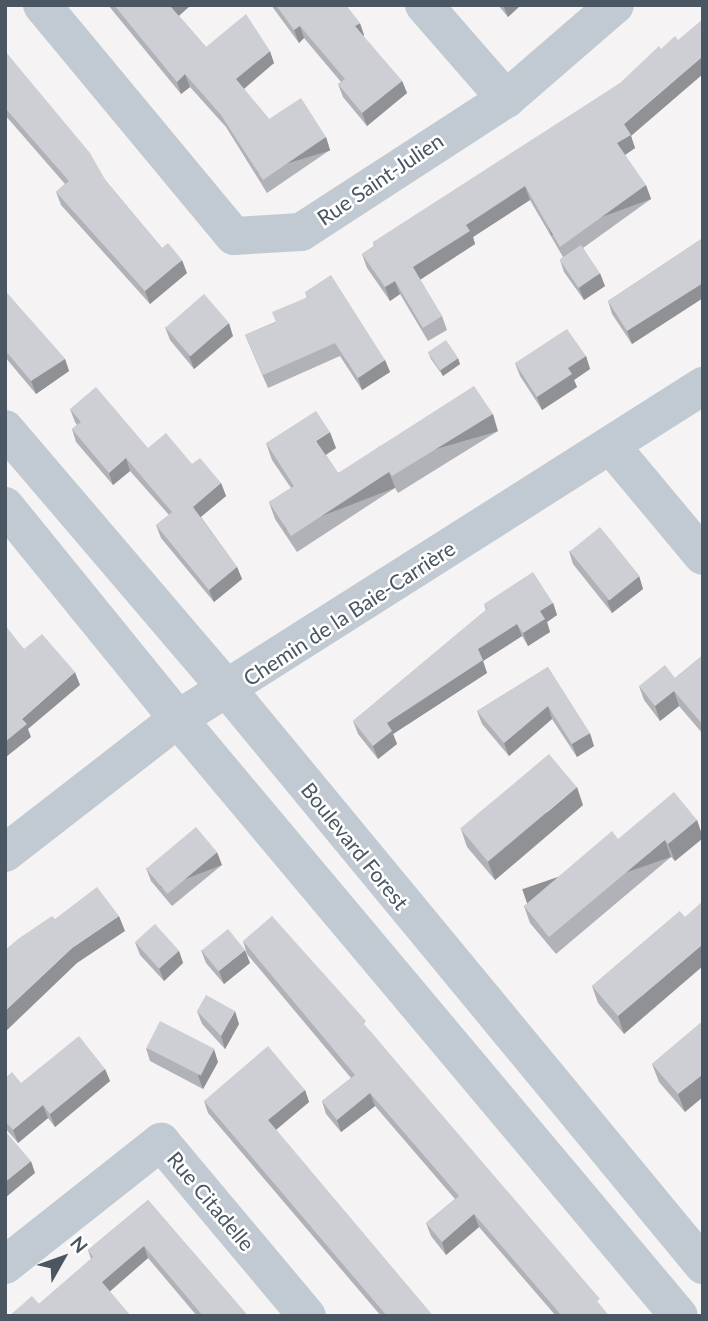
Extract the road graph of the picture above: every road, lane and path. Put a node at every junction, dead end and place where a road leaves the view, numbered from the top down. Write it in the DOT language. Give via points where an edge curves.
graph roads {
  1 [pos="42,5"];
  2 [pos="424,5"];
  3 [pos="615,5"];
  4 [pos="506,99"];
  5 [pos="703,386"];
  6 [pos="5,429"];
  7 [pos="611,446"];
  8 [pos="5,506"];
  9 [pos="703,556"];
  10 [pos="228,690"];
  11 [pos="178,719"];
  12 [pos="5,853"];
  13 [pos="5,1265"];
  14 [pos="703,1265"];
  15 [pos="703,1283"];
  16 [pos="676,1312"];
  17 [pos="307,1316"];
  1 -- 4 [label="street, Rue Saint-Julien" via="234,236 301,232"];
  2 -- 4 [label="street"];
  3 -- 4 [label="street, Rue Saint-Julien"];
  5 -- 7 [label="street, Chemin de la Baie-Carrière"];
  6 -- 10 [label="street, Boulevard Forest"];
  7 -- 9 [label="street"];
  7 -- 10 [label="street, Chemin de la Baie-Carrière"];
  8 -- 11 [label="street"];
  10 -- 11 [label="street, Chemin de la Baie-Carrière"];
  10 -- 14 [label="street, Boulevard Forest" via="543,1078"];
  11 -- 12 [label="street, Chemin de la Baie-Carrière"];
  11 -- 16 [label="street"];
  13 -- 17 [label="street, Rue Citadelle" via="161,1142"];
  15 -- 16 [label="street"];
}
